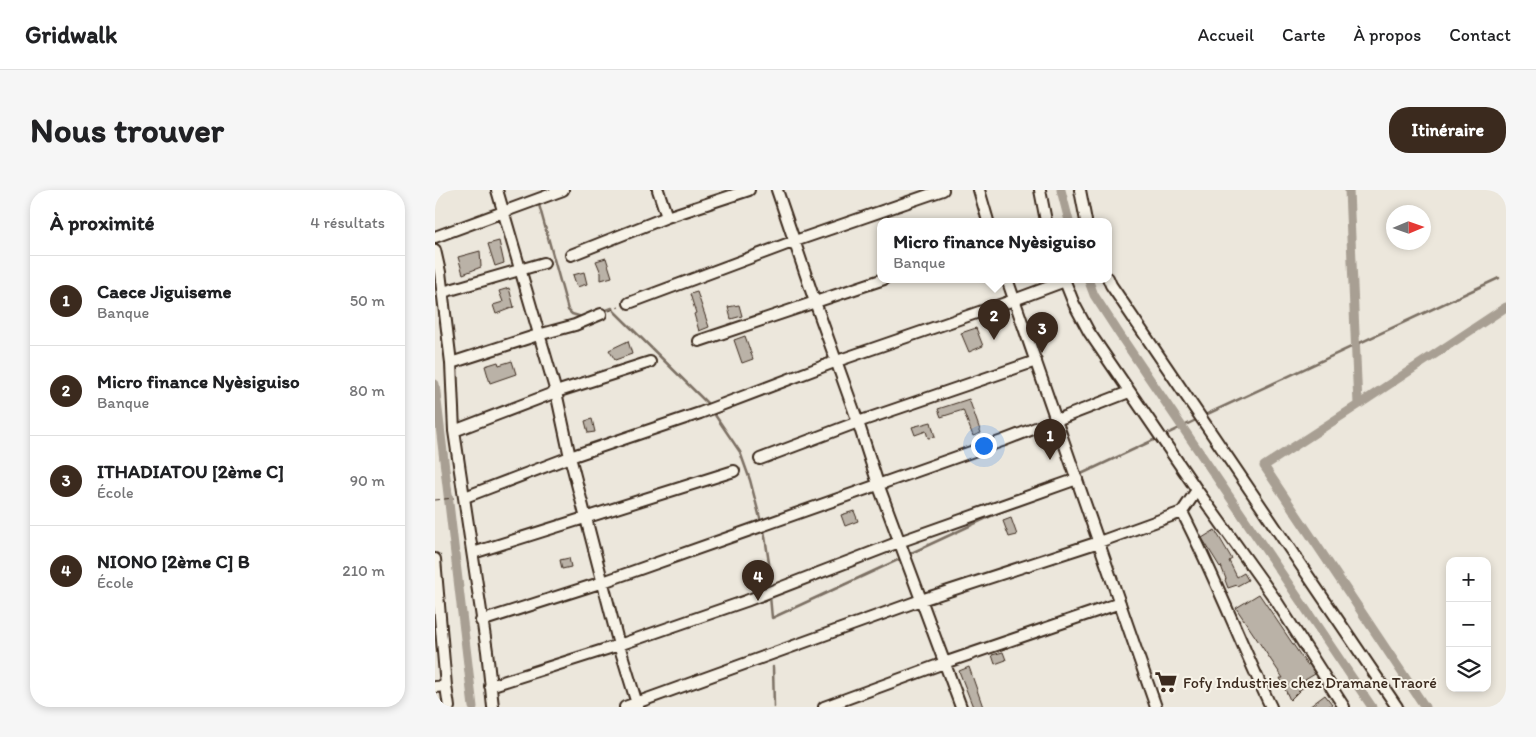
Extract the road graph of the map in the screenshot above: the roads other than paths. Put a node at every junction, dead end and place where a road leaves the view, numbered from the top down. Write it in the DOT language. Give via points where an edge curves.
graph roads {
  1 [pos="497,190"];
  2 [pos="563,190"];
  3 [pos="658,190"];
  4 [pos="749,190"];
  5 [pos="777,190"];
  6 [pos="943,190"];
  7 [pos="979,190"];
  8 [pos="1040,190"];
  9 [pos="1080,190"];
  10 [pos="503,211"];
  11 [pos="667,218"];
  12 [pos="987,218"];
  13 [pos="1045,218"];
  14 [pos="1085,218"];
  15 [pos="435,237"];
  16 [pos="795,240"];
  17 [pos="435,250"];
  18 [pos="571,255"];
  19 [pos="544,263"];
  20 [pos="520,271"];
  21 [pos="877,281"];
  22 [pos="1008,283"];
  23 [pos="1056,283"];
  24 [pos="1065,283"];
  25 [pos="1110,283"];
  26 [pos="443,292"];
  27 [pos="1014,300"];
  28 [pos="815,302"];
  29 [pos="629,303"];
  30 [pos="601,314"];
  31 [pos="538,335"];
  32 [pos="699,341"];
  33 [pos="837,361"];
  34 [pos="1036,361"];
  35 [pos="650,362"];
  36 [pos="451,363"];
  37 [pos="555,392"];
  38 [pos="1129,392"];
  39 [pos="1057,420"];
  40 [pos="858,422"];
  41 [pos="455,431"];
  42 [pos="569,457"];
  43 [pos="761,459"];
  44 [pos="734,471"];
  45 [pos="1077,479"];
  46 [pos="878,484"];
  47 [pos="1197,490"];
  48 [pos="461,497"];
  49 [pos="1182,512"];
  50 [pos="586,518"];
  51 [pos="899,542"];
  52 [pos="1099,542"];
  53 [pos="473,554"];
  54 [pos="435,559"];
  55 [pos="603,582"];
  56 [pos="437,592"];
  57 [pos="921,600"];
  58 [pos="1120,603"];
  59 [pos="481,621"];
  60 [pos="619,644"];
  61 [pos="944,663"];
  62 [pos="490,686"];
  63 [pos="440,687"];
  64 [pos="637,705"];
  65 [pos="449,707"];
  66 [pos="493,707"];
  67 [pos="625,707"];
  68 [pos="824,707"];
  69 [pos="961,707"];
  70 [pos="1156,707"];
  71 [pos="1271,707"];
  72 [pos="1344,707"];
  73 [pos="1397,707"];
  1 -- 10 [label="street"];
  2 -- 10 [label="street"];
  3 -- 11 [label="street"];
  4 -- 11 [label="street"];
  5 -- 16 [label="street"];
  6 -- 16 [label="street"];
  7 -- 12 [label="street"];
  8 -- 13 [label="street"];
  9 -- 14 [label="street"];
  10 -- 15 [label="street"];
  10 -- 20 [label="street"];
  11 -- 18 [label="street"];
  16 -- 28 [label="street"];
  16 -- 29 [label="street"];
  17 -- 26 [label="street"];
  19 -- 20 [label="street"];
  20 -- 26 [label="street"];
  20 -- 31 [label="street"];
  21 -- 28 [label="street"];
  22 -- 27 [label="street"];
  23 -- 27 [label="street"];
  24 -- 38 [label="street" via="1089,332"];
  25 -- 73 [label="street"];
  26 -- 36 [label="street"];
  27 -- 33 [label="street"];
  27 -- 34 [label="street"];
  28 -- 32 [label="street"];
  28 -- 33 [label="street"];
  30 -- 31 [label="street"];
  31 -- 36 [label="street"];
  31 -- 37 [label="street"];
  33 -- 40 [label="street"];
  33 -- 42 [label="street" via="700,413"];
  34 -- 39 [label="street"];
  34 -- 40 [label="street"];
  35 -- 37 [label="street"];
  36 -- 41 [label="street"];
  37 -- 41 [label="street"];
  37 -- 42 [label="street"];
  38 -- 39 [label="street"];
  38 -- 47 [label="street"];
  39 -- 45 [label="street"];
  39 -- 46 [label="street"];
  40 -- 43 [label="street"];
  40 -- 46 [label="street"];
  41 -- 48 [label="street"];
  42 -- 48 [label="street"];
  42 -- 50 [label="street"];
  44 -- 50 [label="street"];
  45 -- 51 [label="street"];
  45 -- 52 [label="street"];
  46 -- 51 [label="street"];
  46 -- 55 [label="street"];
  47 -- 49 [label="street"];
  47 -- 72 [label="street" via="1275,599"];
  48 -- 53 [label="street"];
  49 -- 52 [label="street"];
  49 -- 71 [label="street"];
  50 -- 53 [label="street"];
  50 -- 55 [label="street"];
  51 -- 57 [label="street"];
  51 -- 60 [label="street" via="746,601"];
  52 -- 57 [label="street"];
  52 -- 58 [label="street"];
  53 -- 59 [label="street"];
  54 -- 56 [label="street"];
  55 -- 59 [label="street"];
  55 -- 60 [label="street"];
  56 -- 63 [label="street"];
  57 -- 61 [label="street"];
  57 -- 64 [label="street"];
  58 -- 61 [label="street"];
  58 -- 70 [label="street"];
  59 -- 62 [label="street"];
  60 -- 62 [label="street"];
  60 -- 64 [label="street"];
  61 -- 68 [label="street"];
  61 -- 69 [label="street"];
  62 -- 66 [label="street"];
  63 -- 65 [label="street"];
  64 -- 67 [label="street"];
}
